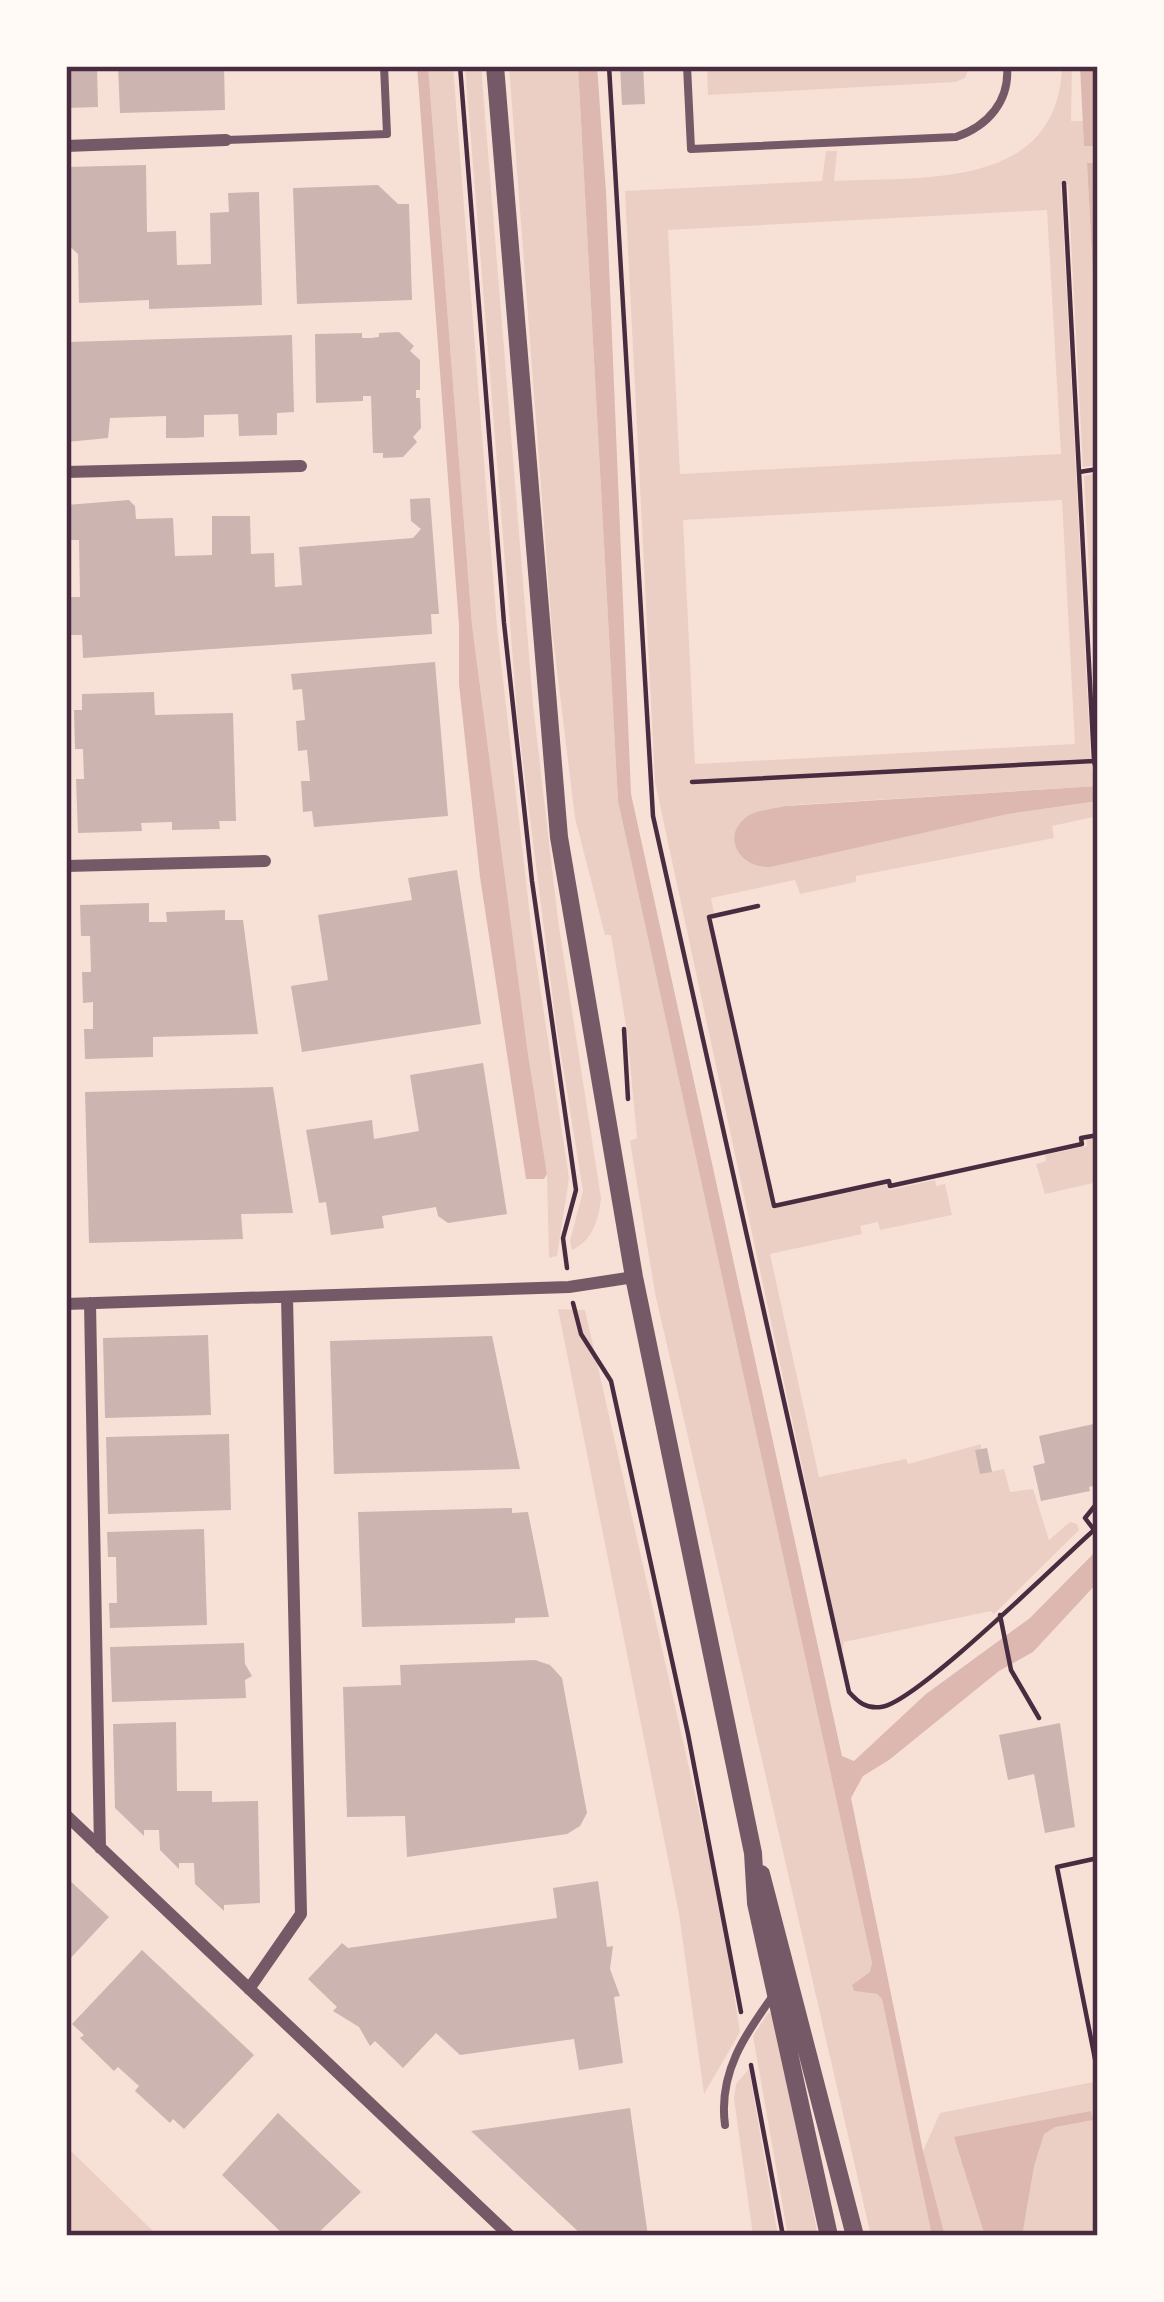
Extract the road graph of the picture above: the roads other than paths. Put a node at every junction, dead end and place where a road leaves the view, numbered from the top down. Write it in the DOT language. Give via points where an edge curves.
graph roads {
  1 [pos="384,66"];
  2 [pos="495,66"];
  3 [pos="687,66"];
  4 [pos="1006,66"];
  5 [pos="226,140"];
  6 [pos="66,146"];
  7 [pos="301,466"];
  8 [pos="66,472"];
  9 [pos="265,861"];
  10 [pos="66,866"];
  11 [pos="634,1277"];
  12 [pos="287,1297"];
  13 [pos="90,1303"];
  14 [pos="66,1304"];
  15 [pos="66,1815"];
  16 [pos="100,1848"];
  17 [pos="753,1853"];
  18 [pos="249,1989"];
  19 [pos="776,1992"];
  20 [pos="725,2125"];
  21 [pos="510,2236"];
  22 [pos="829,2236"];
  23 [pos="855,2236"];
  1 -- 5 [label="lane" via="387,134"];
  2 -- 11 [label="street" via="560,837"];
  3 -- 4 [label="lane" via="691,148 956,137 994,112"];
  5 -- 6 [label="street"];
  7 -- 8 [label="street"];
  9 -- 10 [label="street"];
  11 -- 12 [label="street" via="569,1287"];
  11 -- 17 [label="street"];
  12 -- 13 [label="street"];
  12 -- 18 [label="street" via="301,1914"];
  13 -- 14 [label="street"];
  13 -- 16 [label="street"];
  15 -- 16 [label="street"];
  16 -- 18 [label="street"];
  17 -- 19 [label="street"];
  17 -- 23 [label="street"];
  18 -- 21 [label="street"];
  19 -- 20 [label="lane" via="729,2072"];
  19 -- 22 [label="street"];
}
